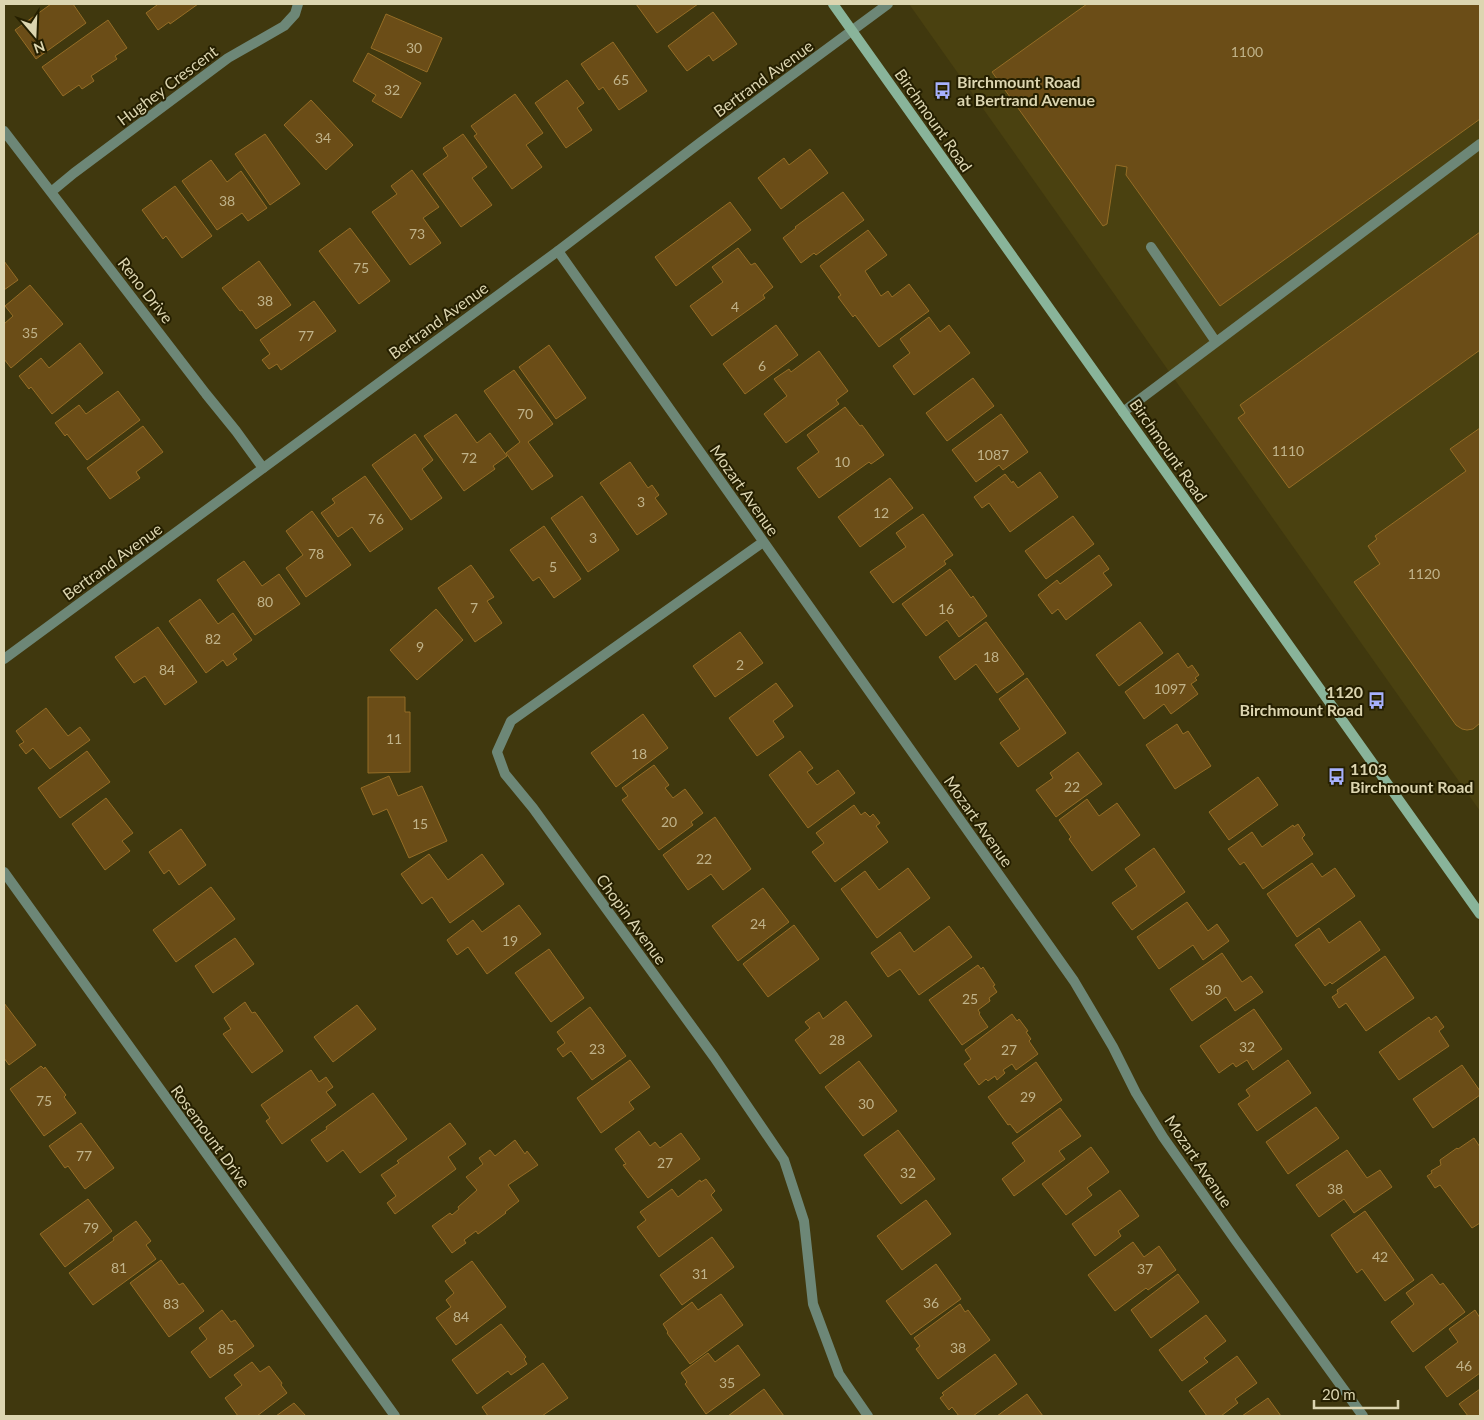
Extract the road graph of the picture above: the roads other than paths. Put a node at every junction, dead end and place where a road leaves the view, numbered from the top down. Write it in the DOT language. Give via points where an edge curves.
graph roads {
  1 [pos="298,4"];
  2 [pos="833,4"];
  3 [pos="888,4"];
  4 [pos="852,30"];
  5 [pos="4,131"];
  6 [pos="1480,144"];
  7 [pos="50,192"];
  8 [pos="1151,248"];
  9 [pos="558,251"];
  10 [pos="1216,342"];
  11 [pos="1123,412"];
  12 [pos="263,468"];
  13 [pos="763,542"];
  14 [pos="4,659"];
  15 [pos="4,872"];
  16 [pos="1480,914"];
  17 [pos="395,1416"];
  18 [pos="868,1416"];
  19 [pos="1363,1416"];
  1 -- 7 [label="street, Hughey Crescent" via="284,26 228,58"];
  2 -- 4 [label="main road, Birchmount Road"];
  3 -- 4 [label="street, Bertrand Avenue"];
  4 -- 9 [label="street, Bertrand Avenue"];
  4 -- 11 [label="main road, Birchmount Road"];
  5 -- 7 [label="street, Reno Drive"];
  6 -- 10 [label="street"];
  7 -- 12 [label="street, Reno Drive"];
  8 -- 10 [label="street"];
  9 -- 12 [label="street, Bertrand Avenue"];
  9 -- 13 [label="street, Mozart Avenue"];
  10 -- 11 [label="street"];
  11 -- 16 [label="main road, Birchmount Road"];
  12 -- 14 [label="street, Bertrand Avenue"];
  13 -- 18 [label="street, Chopin Avenue" via="511,722 497,752 505,774 714,1057 784,1160 804,1221 813,1304 839,1374"];
  13 -- 19 [label="street, Mozart Avenue" via="1074,981 1163,1137"];
  15 -- 17 [label="street, Rosemount Drive"];
}
